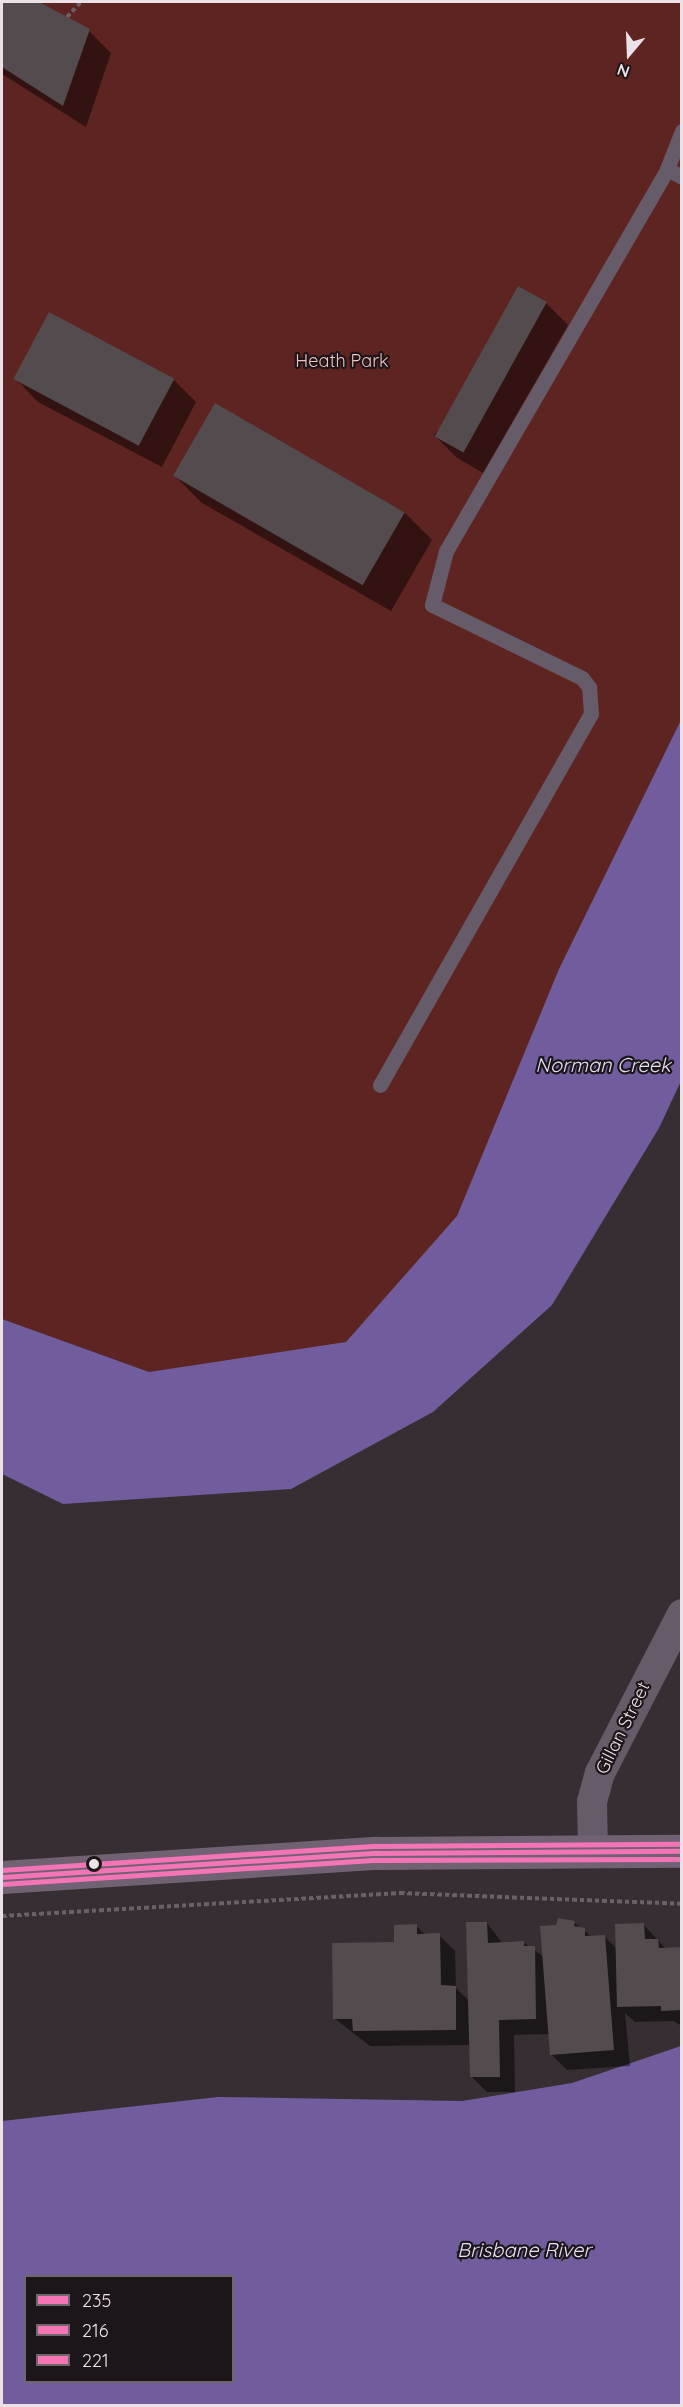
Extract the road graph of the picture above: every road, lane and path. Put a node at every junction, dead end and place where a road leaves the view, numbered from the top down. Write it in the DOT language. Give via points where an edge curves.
graph roads {
  1 [pos="81,2"];
  2 [pos="67,17"];
  3 [pos="681,131"];
  4 [pos="667,169"];
  5 [pos="681,177"];
  6 [pos="380,1084"];
  7 [pos="681,1614"];
  8 [pos="593,1850"];
  9 [pos="681,1851"];
  10 [pos="2,1877"];
  11 [pos="681,1904"];
  12 [pos="2,1916"];
  1 -- 2 [label="path"];
  3 -- 4 [label="lane"];
  4 -- 5 [label="lane"];
  4 -- 6 [label="lane" via="446,551 432,605 582,678 589,687 591,714"];
  7 -- 8 [label="street, Gillan Street" via="600,1773 592,1802"];
  8 -- 9 [label="main road"];
  8 -- 10 [label="main road" via="376,1853"];
  11 -- 12 [label="path" via="400,1893"];
}
